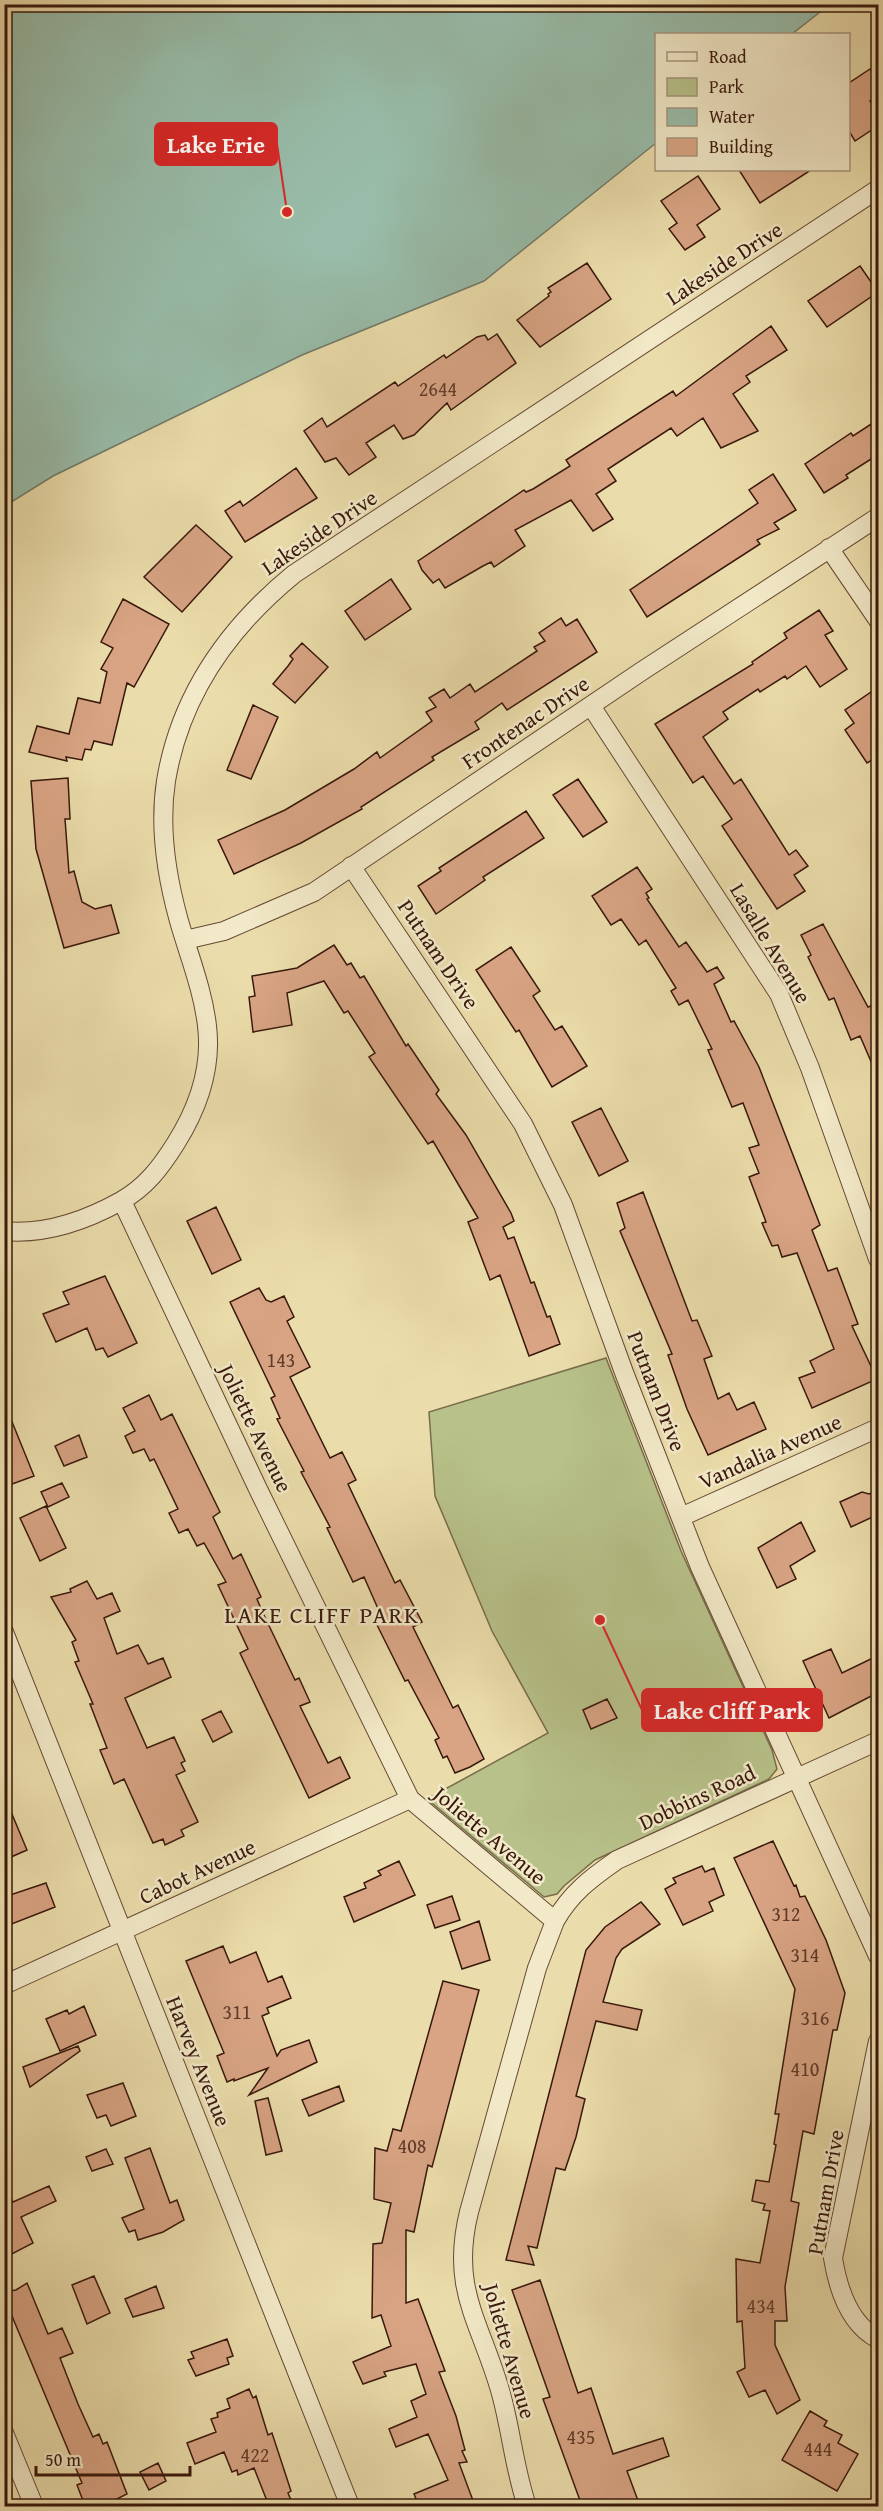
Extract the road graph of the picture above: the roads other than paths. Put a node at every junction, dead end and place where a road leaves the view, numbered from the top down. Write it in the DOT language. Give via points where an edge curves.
graph roads {
  1 [pos="879,189"];
  2 [pos="879,517"];
  3 [pos="830,548"];
  4 [pos="879,620"];
  5 [pos="591,706"];
  6 [pos="351,866"];
  7 [pos="185,940"];
  8 [pos="122,1201"];
  9 [pos="4,1231"];
  10 [pos="879,1260"];
  11 [pos="879,1428"];
  12 [pos="681,1517"];
  13 [pos="4,1632"];
  14 [pos="879,1741"];
  15 [pos="797,1777"];
  16 [pos="410,1799"];
  17 [pos="555,1921"];
  18 [pos="122,1932"];
  19 [pos="879,1956"];
  20 [pos="4,1985"];
  21 [pos="879,2041"];
  22 [pos="879,2339"];
  23 [pos="4,2433"];
  24 [pos="34,2506"];
  25 [pos="350,2506"];
  26 [pos="527,2506"];
  1 -- 7 [label="street, Lakeside Drive" via="294,574 263,599 209,664 176,735 166,783 164,822 169,873"];
  2 -- 3 [label="street, Frontenac Drive"];
  3 -- 4 [label="street"];
  3 -- 5 [label="street, Frontenac Drive"];
  5 -- 6 [label="street, Frontenac Drive"];
  5 -- 10 [label="street, Lasalle Avenue" via="779,994"];
  6 -- 7 [label="street, Frontenac Drive" via="314,892 276,910 224,931"];
  6 -- 12 [label="street, Putnam Drive" via="523,1124 545,1166"];
  7 -- 8 [label="street, Lakeside Drive" via="207,1028 205,1075 191,1118 161,1167"];
  8 -- 9 [label="street, Lakeside Drive" via="67,1226 20,1233"];
  8 -- 16 [label="street, Joliette Avenue"];
  11 -- 12 [label="street, Vandalia Avenue"];
  12 -- 15 [label="street, Putnam Drive" via="700,1567"];
  13 -- 18 [label="street, Harvey Avenue"];
  14 -- 15 [label="street, Dobbins Road"];
  15 -- 17 [label="street, Dobbins Road" via="617,1860 587,1880 568,1899"];
  15 -- 19 [label="street, Putnam Drive"];
  16 -- 17 [label="street, Joliette Avenue"];
  16 -- 18 [label="street, Cabot Avenue"];
  17 -- 26 [label="street, Joliette Avenue" via="533,1979 463,2246 466,2293 499,2389"];
  18 -- 20 [label="street, Cabot Avenue"];
  18 -- 25 [label="street, Harvey Avenue"];
  21 -- 22 [label="street, Putnam Drive" via="833,2258 850,2312 869,2334"];
  23 -- 24 [label="street"];
}
